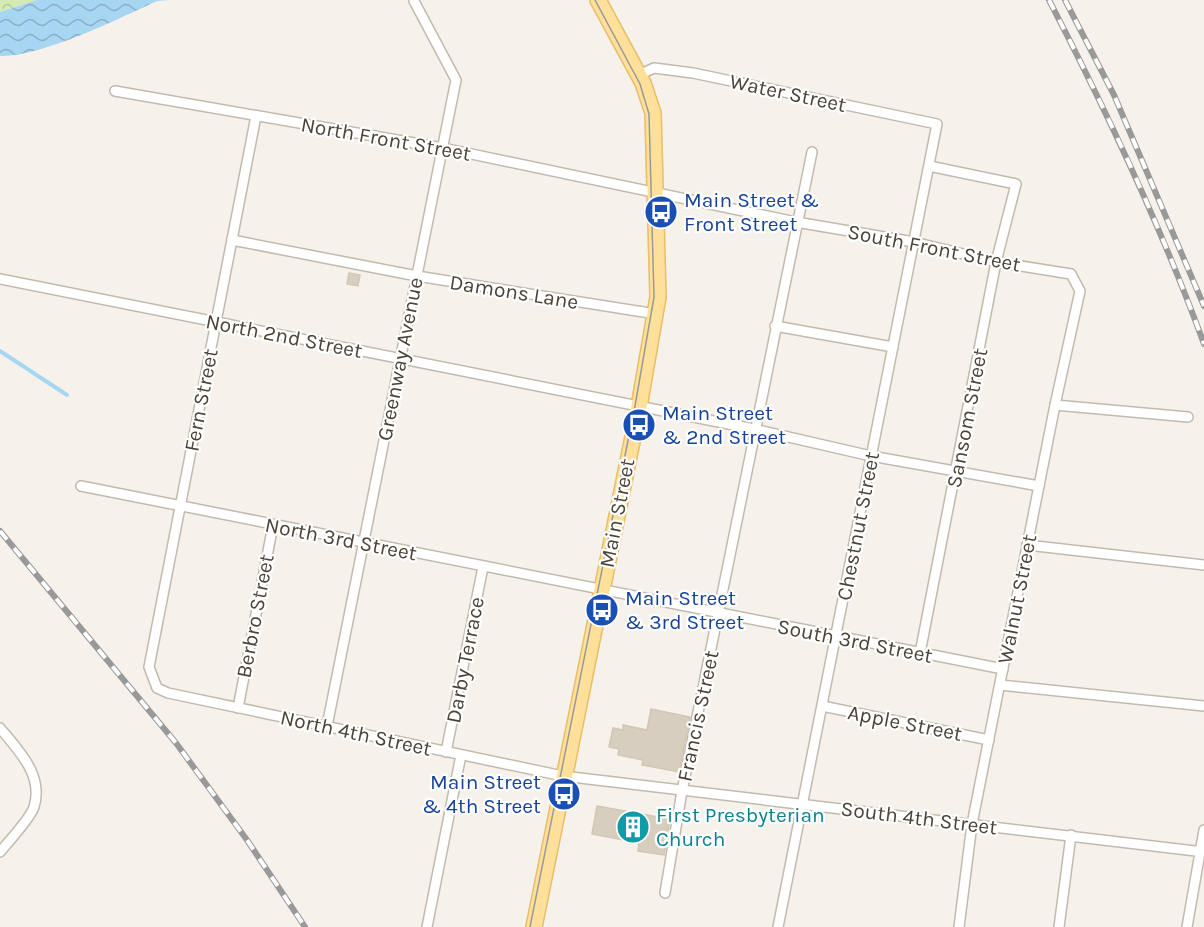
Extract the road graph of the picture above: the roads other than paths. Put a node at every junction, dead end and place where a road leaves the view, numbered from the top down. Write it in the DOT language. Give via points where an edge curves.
graph roads {
  1 [pos="598,0"];
  2 [pos="414,1"];
  3 [pos="639,75"];
  4 [pos="115,91"];
  5 [pos="256,116"];
  6 [pos="937,124"];
  7 [pos="443,148"];
  8 [pos="812,152"];
  9 [pos="929,166"];
  10 [pos="657,192"];
  11 [pos="796,222"];
  12 [pos="232,240"];
  13 [pos="914,243"];
  14 [pos="996,262"];
  15 [pos="1071,274"];
  16 [pos="417,276"];
  17 [pos="0,279"];
  18 [pos="656,314"];
  19 [pos="216,322"];
  20 [pos="775,326"];
  21 [pos="893,347"];
  22 [pos="400,359"];
  23 [pos="1055,405"];
  24 [pos="639,407"];
  25 [pos="1188,417"];
  26 [pos="754,429"];
  27 [pos="871,456"];
  28 [pos="958,471"];
  29 [pos="81,486"];
  30 [pos="1039,486"];
  31 [pos="180,507"];
  32 [pos="273,525"];
  33 [pos="364,543"];
  34 [pos="1027,545"];
  35 [pos="1204,565"];
  36 [pos="483,567"];
  37 [pos="601,591"];
  38 [pos="718,614"];
  39 [pos="836,637"];
  40 [pos="920,653"];
  41 [pos="1003,669"];
  42 [pos="153,683"];
  43 [pos="1000,685"];
  44 [pos="822,706"];
  45 [pos="1204,706"];
  46 [pos="238,708"];
  47 [pos="327,726"];
  48 [pos="0,728"];
  49 [pos="989,740"];
  50 [pos="446,752"];
  51 [pos="461,754"];
  52 [pos="563,776"];
  53 [pos="682,791"];
  54 [pos="802,804"];
  55 [pos="972,824"];
  56 [pos="1204,830"];
  57 [pos="1071,835"];
  58 [pos="0,852"];
  59 [pos="1203,852"];
  60 [pos="665,893"];
  61 [pos="427,927"];
  62 [pos="534,927"];
  63 [pos="778,927"];
  64 [pos="958,927"];
  65 [pos="1059,927"];
  66 [pos="1187,927"];
  1 -- 3 [label="main road, Main Street"];
  2 -- 7 [label="street, Greenway Avenue" via="456,81"];
  3 -- 6 [label="street, Water Street" via="654,68 693,73"];
  3 -- 10 [label="main road, Main Street" via="654,122"];
  4 -- 5 [label="street, North Front Street"];
  5 -- 7 [label="street, North Front Street"];
  5 -- 12 [label="street, Fern Street"];
  6 -- 9 [label="street, Chestnut Street"];
  7 -- 10 [label="street, North Front Street"];
  7 -- 16 [label="street, Greenway Avenue"];
  8 -- 11 [label="street, Francis Street"];
  9 -- 13 [label="street, Chestnut Street"];
  9 -- 14 [label="street, Sansom Street" via="1016,184"];
  10 -- 11 [label="street, South Front Street"];
  10 -- 18 [label="main road, Main Street"];
  11 -- 13 [label="street, South Front Street"];
  11 -- 20 [label="street, Francis Street"];
  12 -- 16 [label="street, Damons Lane"];
  12 -- 19 [label="street, Fern Street"];
  13 -- 14 [label="street, South Front Street"];
  13 -- 21 [label="street, Chestnut Street"];
  14 -- 15 [label="street, South Front Street"];
  14 -- 28 [label="street, Sansom Street"];
  15 -- 23 [label="street, Walnut Street" via="1080,291"];
  16 -- 18 [label="street, Damons Lane"];
  16 -- 22 [label="street, Greenway Avenue"];
  17 -- 19 [label="street, North 2nd Street"];
  18 -- 24 [label="main road, Main Street"];
  19 -- 22 [label="street, North 2nd Street"];
  19 -- 31 [label="street, Fern Street"];
  20 -- 21 [label="street"];
  20 -- 26 [label="street, Francis Street"];
  21 -- 27 [label="street, Chestnut Street"];
  22 -- 24 [label="street, North 2nd Street"];
  22 -- 33 [label="street, Greenway Avenue"];
  23 -- 25 [label="street"];
  23 -- 30 [label="street, Walnut Street"];
  24 -- 26 [label="street, North 2nd Street"];
  24 -- 37 [label="main road, Main Street"];
  26 -- 27 [label="street, North 2nd Street"];
  26 -- 38 [label="street, Francis Street"];
  27 -- 28 [label="street, North 2nd Street"];
  27 -- 39 [label="street, Chestnut Street"];
  28 -- 30 [label="street, North 2nd Street"];
  28 -- 40 [label="street, Sansom Street"];
  29 -- 31 [label="street, North 3rd Street"];
  30 -- 34 [label="street, Walnut Street"];
  31 -- 32 [label="street, North 3rd Street"];
  31 -- 42 [label="street, Fern Street" via="149,667"];
  32 -- 33 [label="street, North 3rd Street"];
  32 -- 46 [label="street, Berbro Street"];
  33 -- 36 [label="street, North 3rd Street"];
  33 -- 47 [label="street, Greenway Avenue"];
  34 -- 35 [label="street"];
  34 -- 41 [label="street, Walnut Street"];
  36 -- 37 [label="street, North 3rd Street"];
  36 -- 50 [label="street, Darby Terrace"];
  37 -- 38 [label="street, South 3rd Street"];
  37 -- 52 [label="main road, Main Street"];
  38 -- 39 [label="street, South 3rd Street"];
  38 -- 53 [label="street, Francis Street"];
  39 -- 40 [label="street, South 3rd Street"];
  39 -- 44 [label="street, Chestnut Street"];
  40 -- 41 [label="street, South 3rd Street"];
  41 -- 43 [label="street, Walnut Street"];
  42 -- 46 [label="street, North 4th Street" via="168,693"];
  43 -- 45 [label="street"];
  43 -- 49 [label="street, Walnut Street"];
  44 -- 49 [label="street, Apple Street"];
  44 -- 54 [label="street, Chestnut Street"];
  46 -- 47 [label="street, North 4th Street"];
  47 -- 50 [label="street, North 4th Street"];
  48 -- 58 [label="street" via="28,762 36,790 34,808"];
  49 -- 55 [label="street, Walnut Street"];
  50 -- 51 [label="street, North 4th Street"];
  51 -- 52 [label="street, North 4th Street"];
  51 -- 61 [label="street, Darby Terrace"];
  52 -- 53 [label="street, South 4th Street"];
  52 -- 62 [label="main road, Main Street"];
  53 -- 54 [label="street, South 4th Street"];
  53 -- 60 [label="street, Francis Street"];
  54 -- 55 [label="street, South 4th Street"];
  54 -- 63 [label="street, Chestnut Street"];
  55 -- 57 [label="street, South 4th Street"];
  55 -- 64 [label="street, Walnut Street"];
  56 -- 59 [label="street"];
  57 -- 59 [label="street, South 4th Street"];
  57 -- 65 [label="street"];
  59 -- 66 [label="street"];
}
